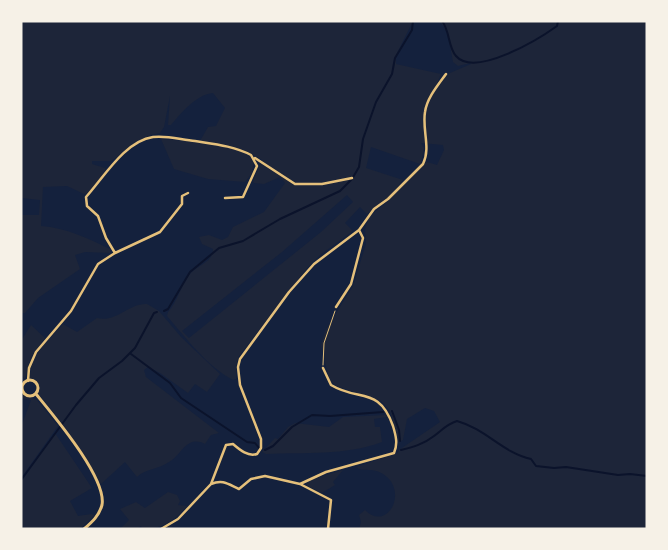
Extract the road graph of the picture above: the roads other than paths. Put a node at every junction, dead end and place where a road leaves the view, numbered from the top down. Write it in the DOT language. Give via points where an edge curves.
graph roads {
  1 [pos="446,74"];
  2 [pos="254,158"];
  3 [pos="352,178"];
  4 [pos="188,193"];
  5 [pos="225,198"];
  6 [pos="359,230"];
  7 [pos="115,253"];
  8 [pos="336,307"];
  9 [pos="323,368"];
  10 [pos="28,381"];
  11 [pos="22,390"];
  12 [pos="36,394"];
  13 [pos="211,484"];
  14 [pos="300,484"];
  15 [pos="84,529"];
  16 [pos="161,529"];
  17 [pos="328,529"];
  1 -- 6 [label="street" via="428,100 425,111 427,157 388,199 374,209"];
  2 -- 3 [label="street" via="295,184 322,184"];
  2 -- 5 [label="street" via="257,166 243,197"];
  2 -- 7 [label="street" via="221,145 159,136 145,140 119,157 85,200 102,222"];
  4 -- 7 [label="street" via="182,196 182,204 160,232"];
  6 -- 8 [label="street" via="363,238 351,284"];
  6 -- 13 [label="street" via="314,264 289,292 240,359 238,376 251,418 262,439 262,448 253,455 233,444 226,445"];
  7 -- 10 [label="street" via="98,264 71,312 36,352"];
  9 -- 14 [label="street" via="331,385 375,399 383,406 396,435 396,448 389,456 326,472"];
  10 -- 11 [label="street"];
  10 -- 12 [label="street" via="38,385"];
  11 -- 12 [label="street" via="28,396"];
  12 -- 15 [label="street" via="87,463 100,487 102,504 96,519"];
  13 -- 14 [label="street" via="223,481 239,489 251,479 265,476"];
  13 -- 16 [label="street" via="178,519"];
  14 -- 17 [label="street" via="331,500"];
}
